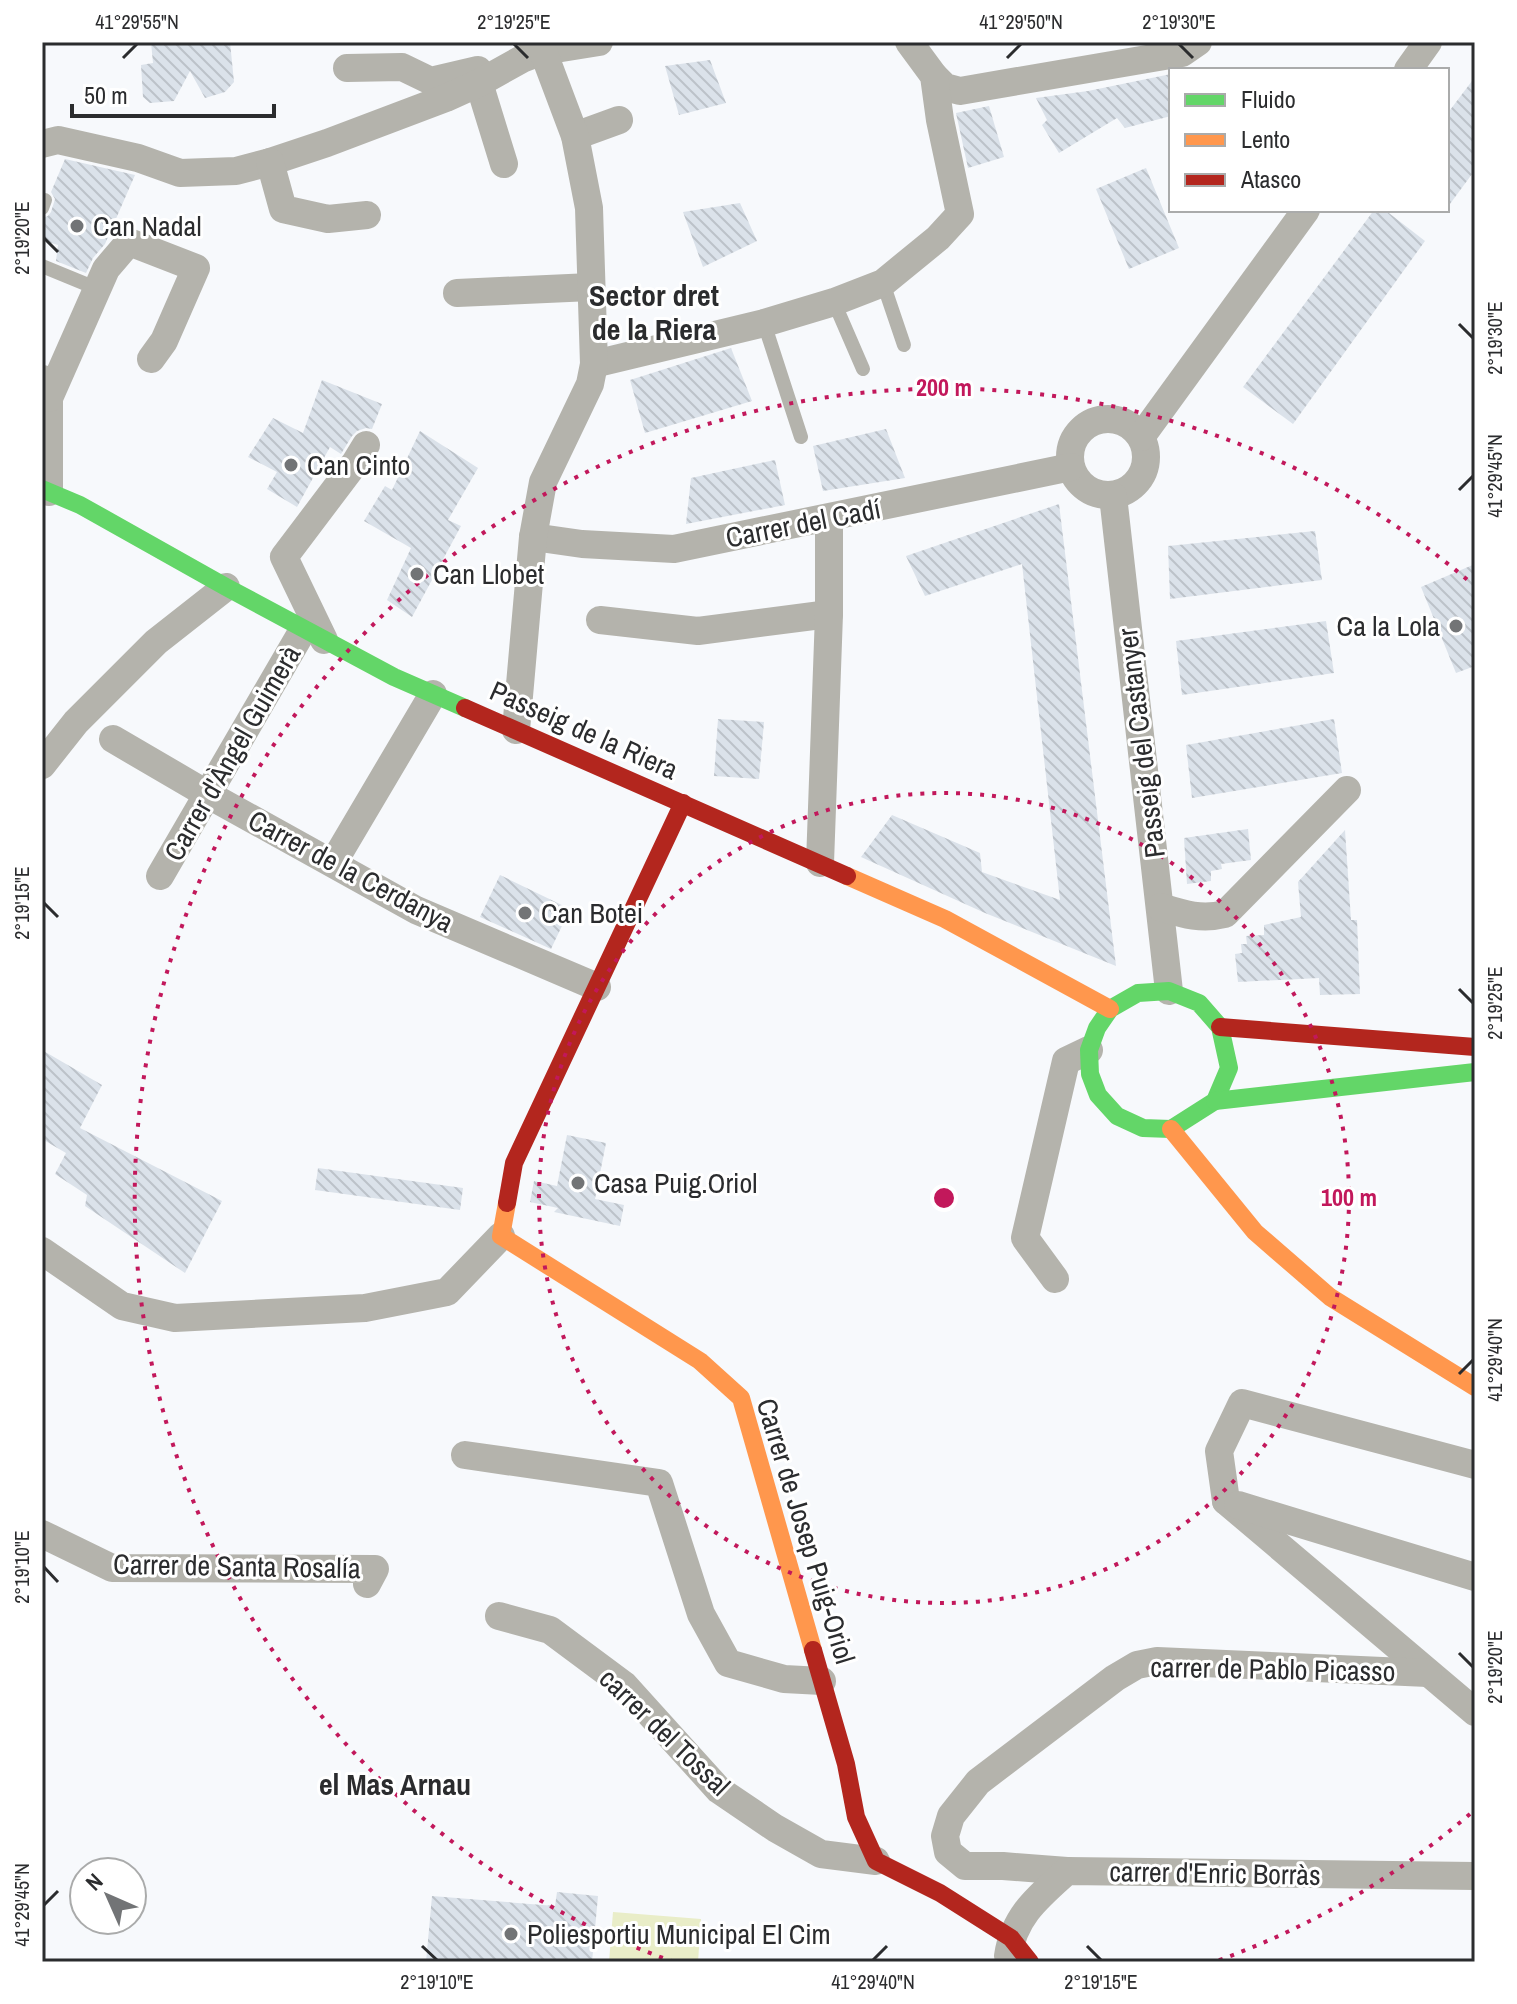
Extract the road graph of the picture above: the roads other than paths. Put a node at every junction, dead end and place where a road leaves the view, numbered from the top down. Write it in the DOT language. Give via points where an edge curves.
graph roads {
  1 [pos="599,42"];
  2 [pos="909,42"];
  3 [pos="1198,42"];
  4 [pos="1428,42"];
  5 [pos="532,55"];
  6 [pos="347,68"];
  7 [pos="1409,68"];
  8 [pos="934,76"];
  9 [pos="479,83"];
  10 [pos="619,120"];
  11 [pos="575,136"];
  12 [pos="42,144"];
  13 [pos="270,162"];
  14 [pos="504,164"];
  15 [pos="1305,212"];
  16 [pos="367,215"];
  17 [pos="42,266"];
  18 [pos="883,283"];
  19 [pos="591,287"];
  20 [pos="98,289"];
  21 [pos="457,293"];
  22 [pos="834,302"];
  23 [pos="764,323"];
  24 [pos="904,345"];
  25 [pos="151,359"];
  26 [pos="594,364"];
  27 [pos="863,369"];
  28 [pos="46,386"];
  29 [pos="801,437"];
  30 [pos="1141,437"];
  31 [pos="366,445"];
  32 [pos="1071,467"];
  33 [pos="45,490"];
  34 [pos="1113,496"];
  35 [pos="829,518"];
  36 [pos="533,537"];
  37 [pos="226,587"];
  38 [pos="829,614"];
  39 [pos="600,620"];
  40 [pos="314,635"];
  41 [pos="433,694"];
  42 [pos="516,730"];
  43 [pos="113,739"];
  44 [pos="42,765"];
  45 [pos="1347,790"];
  46 [pos="207,794"];
  47 [pos="683,803"];
  48 [pos="339,853"];
  49 [pos="820,863"];
  50 [pos="160,876"];
  51 [pos="1160,907"];
  52 [pos="597,987"];
  53 [pos="1169,991"];
  54 [pos="1110,1009"];
  55 [pos="1220,1027"];
  56 [pos="1475,1047"];
  57 [pos="1089,1050"];
  58 [pos="1475,1072"];
  59 [pos="1215,1101"];
  60 [pos="1171,1129"];
  61 [pos="501,1236"];
  62 [pos="42,1251"];
  63 [pos="1055,1279"];
  64 [pos="1475,1387"];
  65 [pos="465,1455"];
  66 [pos="1475,1465"];
  67 [pos="1226,1501"];
  68 [pos="42,1534"];
  69 [pos="1475,1577"];
  70 [pos="367,1584"];
  71 [pos="499,1616"];
  72 [pos="1428,1673"];
  73 [pos="822,1681"];
  74 [pos="1475,1712"];
  75 [pos="876,1861"];
  76 [pos="1067,1871"];
  77 [pos="1475,1876"];
  78 [pos="1009,1950"];
  79 [pos="1030,1962"];
  1 -- 5 [label="street"];
  2 -- 8 [label="street"];
  3 -- 8 [label="street" via="1182,53 960,91 945,87"];
  4 -- 7 [label="street"];
  5 -- 6 [label="street" via="431,81 402,67"];
  5 -- 9 [label="street"];
  5 -- 11 [label="street"];
  8 -- 18 [label="street" via="960,214"];
  9 -- 13 [label="street"];
  9 -- 14 [label="street"];
  10 -- 11 [label="street"];
  11 -- 19 [label="street" via="589,208"];
  12 -- 13 [label="street" via="58,140 180,173 236,171"];
  13 -- 16 [label="street" via="283,209 328,219"];
  15 -- 30 [label="street"];
  17 -- 20 [label="lane"];
  18 -- 22 [label="street"];
  18 -- 24 [label="lane"];
  19 -- 21 [label="street"];
  19 -- 26 [label="street"];
  20 -- 25 [label="street" via="106,269 129,242 196,268"];
  20 -- 28 [label="street"];
  22 -- 23 [label="street"];
  22 -- 27 [label="lane"];
  23 -- 26 [label="street"];
  23 -- 29 [label="lane"];
  26 -- 36 [label="street" via="590,384 543,482"];
  28 -- 33 [label="street"];
  30 -- 32 [label="street" via="1120,421 1093,422 1074,440"];
  30 -- 34 [label="street" via="1147,459 1143,474 1134,487"];
  31 -- 40 [label="street" via="284,557"];
  32 -- 34 [label="street" via="1087,489"];
  32 -- 35 [label="street, Carrer del Cadí"];
  33 -- 37 [label="street, Passeig de la Riera"];
  34 -- 51 [label="street, Passeig del Castanyer"];
  35 -- 36 [label="street, Carrer del Cadí" via="674,549"];
  35 -- 38 [label="street"];
  36 -- 42 [label="street"];
  37 -- 40 [label="street, Passeig de la Riera"];
  37 -- 44 [label="street" via="156,642 76,722"];
  38 -- 39 [label="street" via="698,631"];
  38 -- 49 [label="street"];
  40 -- 41 [label="street, Passeig de la Riera"];
  40 -- 46 [label="street, Carrer d'Àngel Guimerà"];
  41 -- 42 [label="street, Passeig de la Riera"];
  41 -- 48 [label="street"];
  42 -- 47 [label="street, Passeig de la Riera"];
  43 -- 46 [label="street, Carrer de la Cerdanya"];
  45 -- 51 [label="street" via="1225,914 1188,916"];
  46 -- 50 [label="street, Carrer d'Àngel Guimerà"];
  46 -- 52 [label="street, Carrer de la Cerdanya" via="416,910"];
  47 -- 49 [label="street, Passeig de la Riera"];
  47 -- 52 [label="street"];
  49 -- 54 [label="street, Passeig de la Riera" via="945,919"];
  51 -- 53 [label="street, Passeig del Castanyer"];
  52 -- 61 [label="street" via="514,1163"];
  53 -- 54 [label="street" via="1138,993"];
  53 -- 55 [label="street" via="1199,1003"];
  54 -- 57 [label="street"];
  55 -- 56 [label="street"];
  55 -- 59 [label="street" via="1229,1068"];
  57 -- 60 [label="street" via="1098,1095 1117,1116 1143,1128"];
  57 -- 63 [label="street" via="1066,1061 1025,1238"];
  58 -- 59 [label="street"];
  59 -- 60 [label="street"];
  60 -- 64 [label="street" via="1255,1232 1313,1284"];
  61 -- 62 [label="street" via="447,1292 365,1308 175,1318 122,1306"];
  61 -- 73 [label="street, Carrer de Josep Puig-Oriol" via="700,1361 741,1398"];
  65 -- 73 [label="street" via="659,1483 701,1614 728,1663 784,1679"];
  66 -- 67 [label="street" via="1242,1403 1219,1451"];
  67 -- 69 [label="street"];
  67 -- 72 [label="street"];
  68 -- 70 [label="street, Carrer de Santa Rosalía" via="112,1568 375,1569"];
  71 -- 75 [label="street, carrer del Tossal" via="550,1630 624,1685 719,1790 775,1828 821,1854"];
  72 -- 74 [label="street"];
  72 -- 76 [label="street, carrer de Pablo Picasso" via="1157,1661 1137,1665 978,1782 951,1816 945,1836 948,1852 965,1866"];
  73 -- 75 [label="street, Carrer de Josep Puig-Oriol" via="856,1817"];
  75 -- 78 [label="street" via="940,1893"];
  76 -- 77 [label="street, carrer d'Enric Borràs"];
  76 -- 78 [label="street" via="1019,1921"];
  78 -- 79 [label="street"];
}
